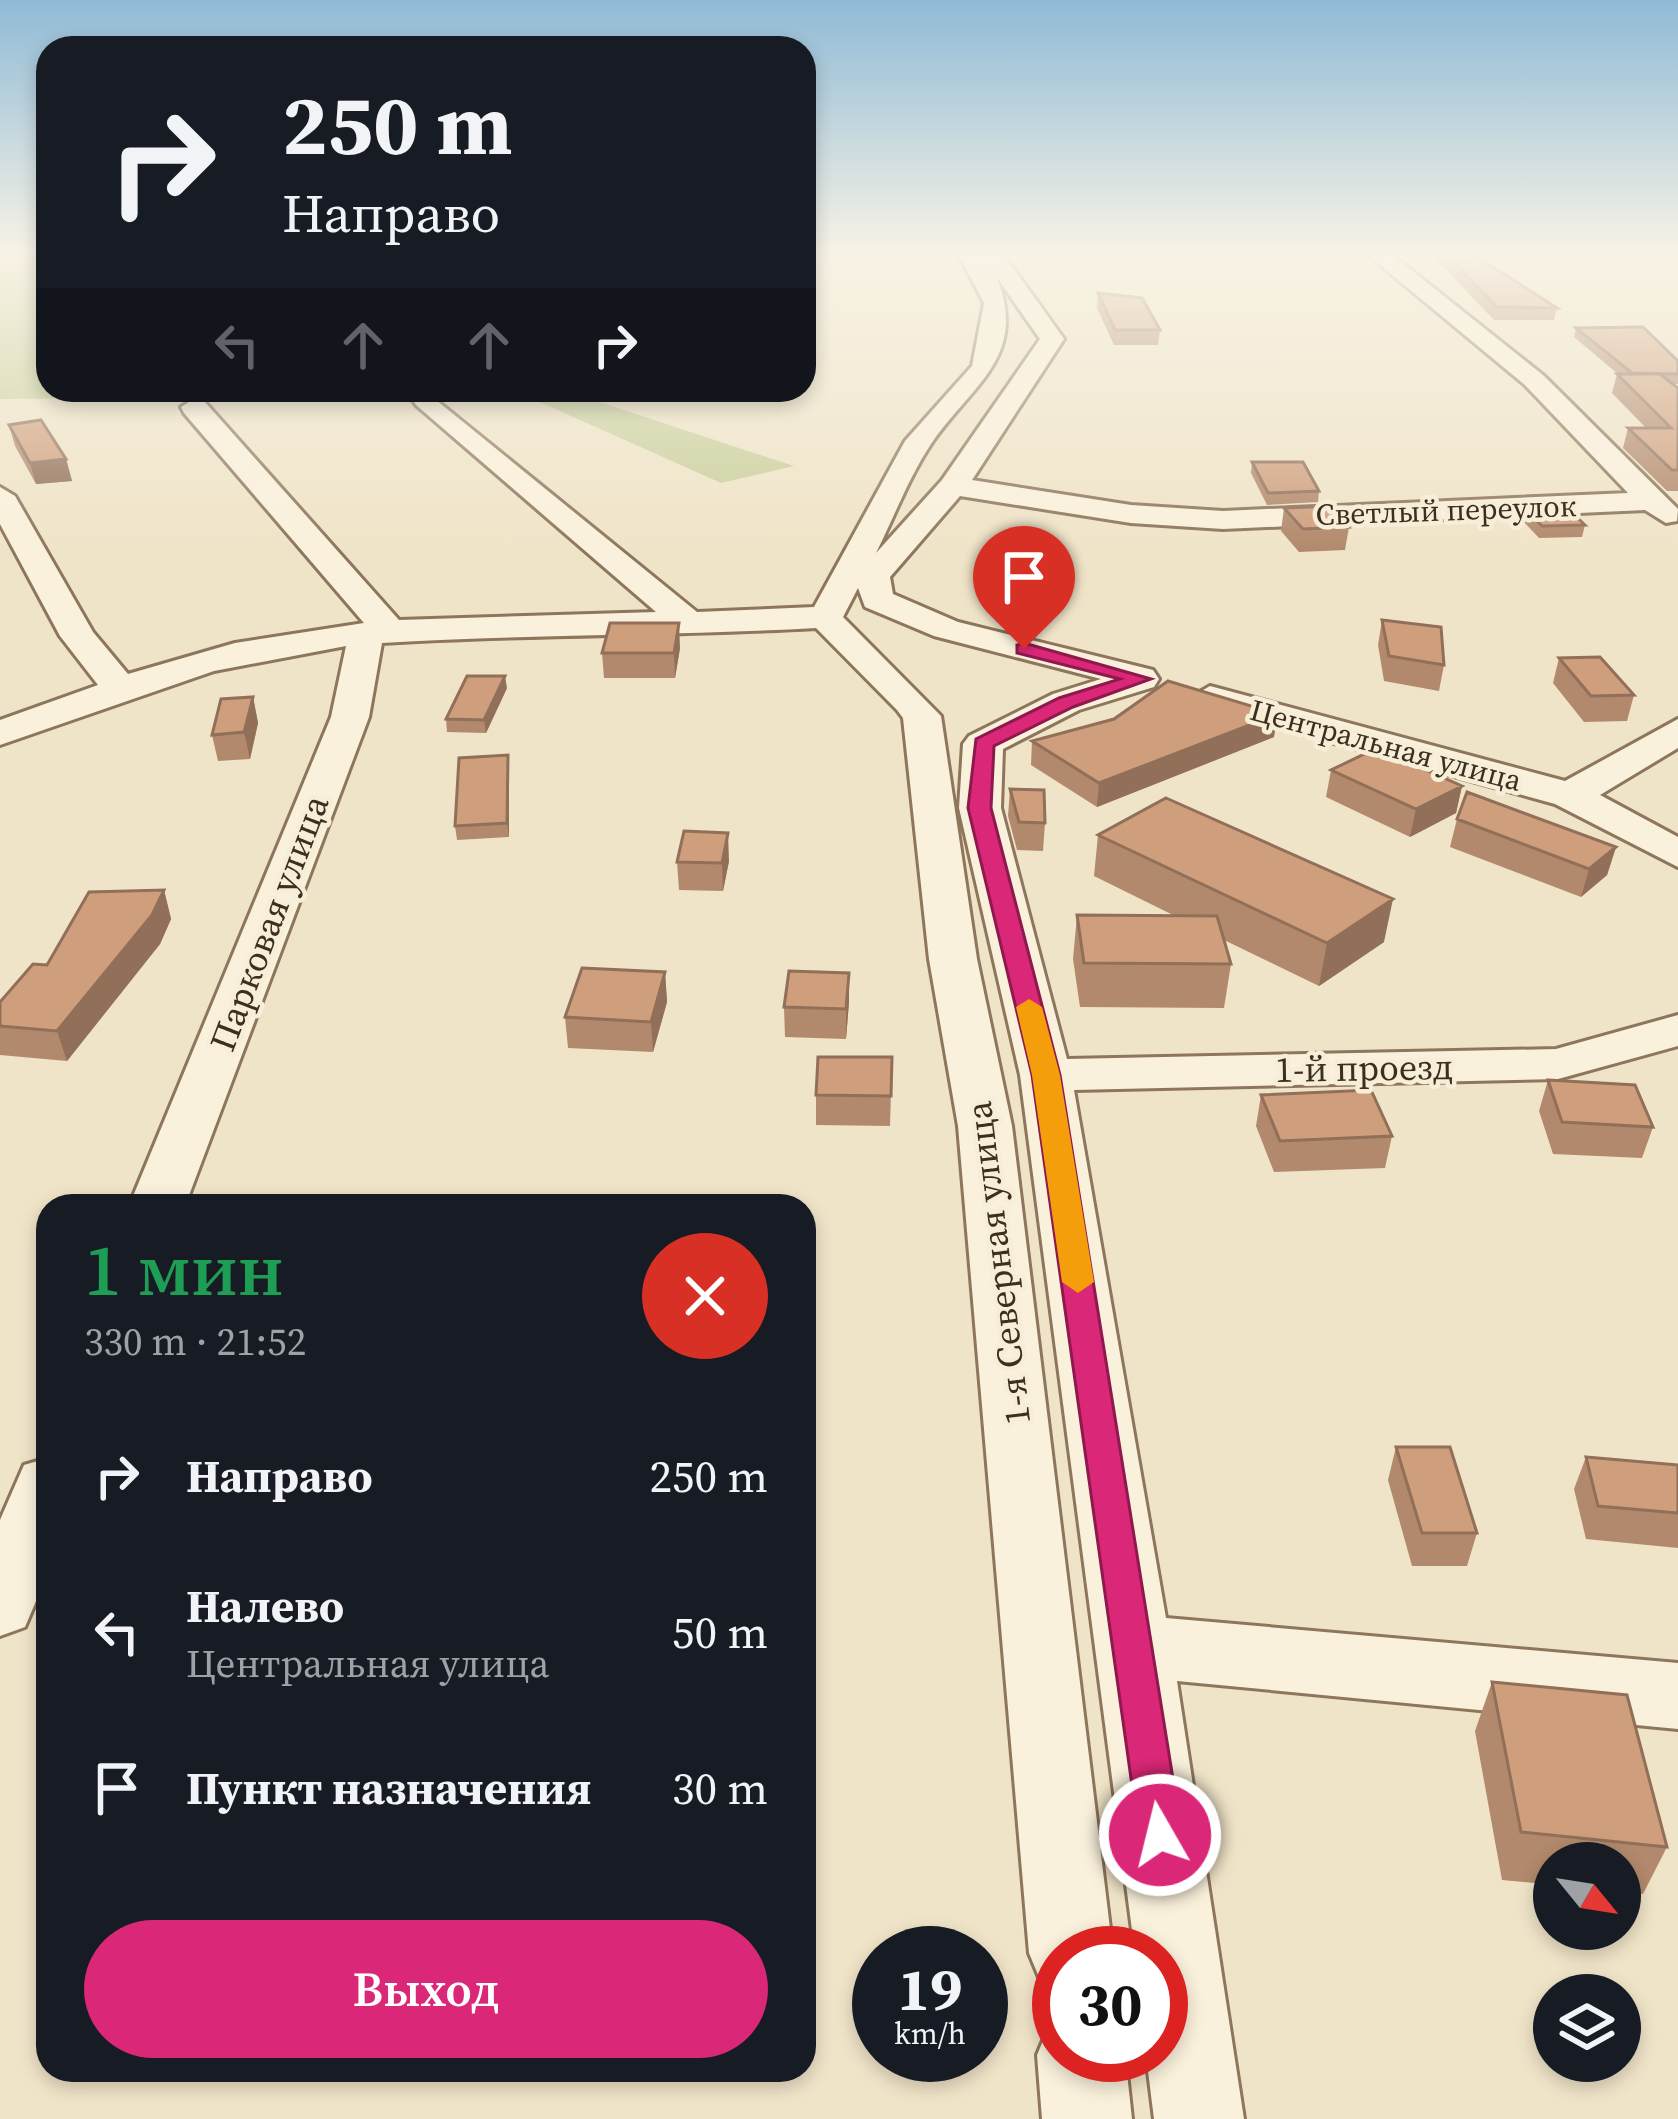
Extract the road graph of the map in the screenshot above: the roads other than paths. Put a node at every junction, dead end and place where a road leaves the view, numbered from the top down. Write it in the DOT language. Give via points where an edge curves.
graph roads {
  1 [pos="987,353"];
  2 [pos="1043,353"];
  3 [pos="1500,353"];
  4 [pos="428,402"];
  5 [pos="194,407"];
  6 [pos="953,486"];
  7 [pos="0,496"];
  8 [pos="1652,501"];
  9 [pos="1678,524"];
  10 [pos="851,609"];
  11 [pos="693,626"];
  12 [pos="946,629"];
  13 [pos="378,633"];
  14 [pos="1142,679"];
  15 [pos="121,690"];
  16 [pos="1066,702"];
  17 [pos="1678,731"];
  18 [pos="0,733"];
  19 [pos="1570,795"];
  20 [pos="1678,854"];
  21 [pos="1678,1030"];
  22 [pos="1046,1075"];
  23 [pos="162,1194"];
  24 [pos="36,1514"];
  25 [pos="0,1606"];
  26 [pos="1135,1646"];
  27 [pos="1678,1696"];
  28 [pos="1068,1926"];
  29 [pos="1084,2082"];
  30 [pos="1087,2119"];
  31 [pos="1199,2119"];
  1 -- 10 [label="street" via="984,368 919,441"];
  2 -- 6 [label="street"];
  3 -- 8 [label="street"];
  4 -- 11 [label="street"];
  5 -- 13 [label="street"];
  6 -- 8 [label="street, Светлый переулок" via="1223,520"];
  6 -- 10 [label="street"];
  7 -- 15 [label="street" via="78,636"];
  8 -- 9 [label="street"];
  10 -- 11 [label="street"];
  10 -- 12 [label="street, Центральная улица"];
  10 -- 28 [label="street, 1-я Северная улица" via="845,650 900,687 922,716 953,959 985,1126"];
  11 -- 13 [label="street"];
  12 -- 14 [label="street, Центральная улица"];
  12 -- 16 [label="street"];
  13 -- 15 [label="street" via="271,646"];
  13 -- 23 [label="street, Парковая улица"];
  14 -- 16 [label="street"];
  14 -- 19 [label="street, Центральная улица"];
  15 -- 18 [label="street"];
  16 -- 22 [label="street" via="983,743 980,808"];
  17 -- 19 [label="street"];
  19 -- 20 [label="street, Центральная улица"];
  21 -- 22 [label="street, 1-й проезд" via="1558,1064"];
  22 -- 26 [label="street"];
  24 -- 25 [label="street"];
  26 -- 27 [label="street"];
  26 -- 31 [label="street"];
  29 -- 30 [label="street"];
}
